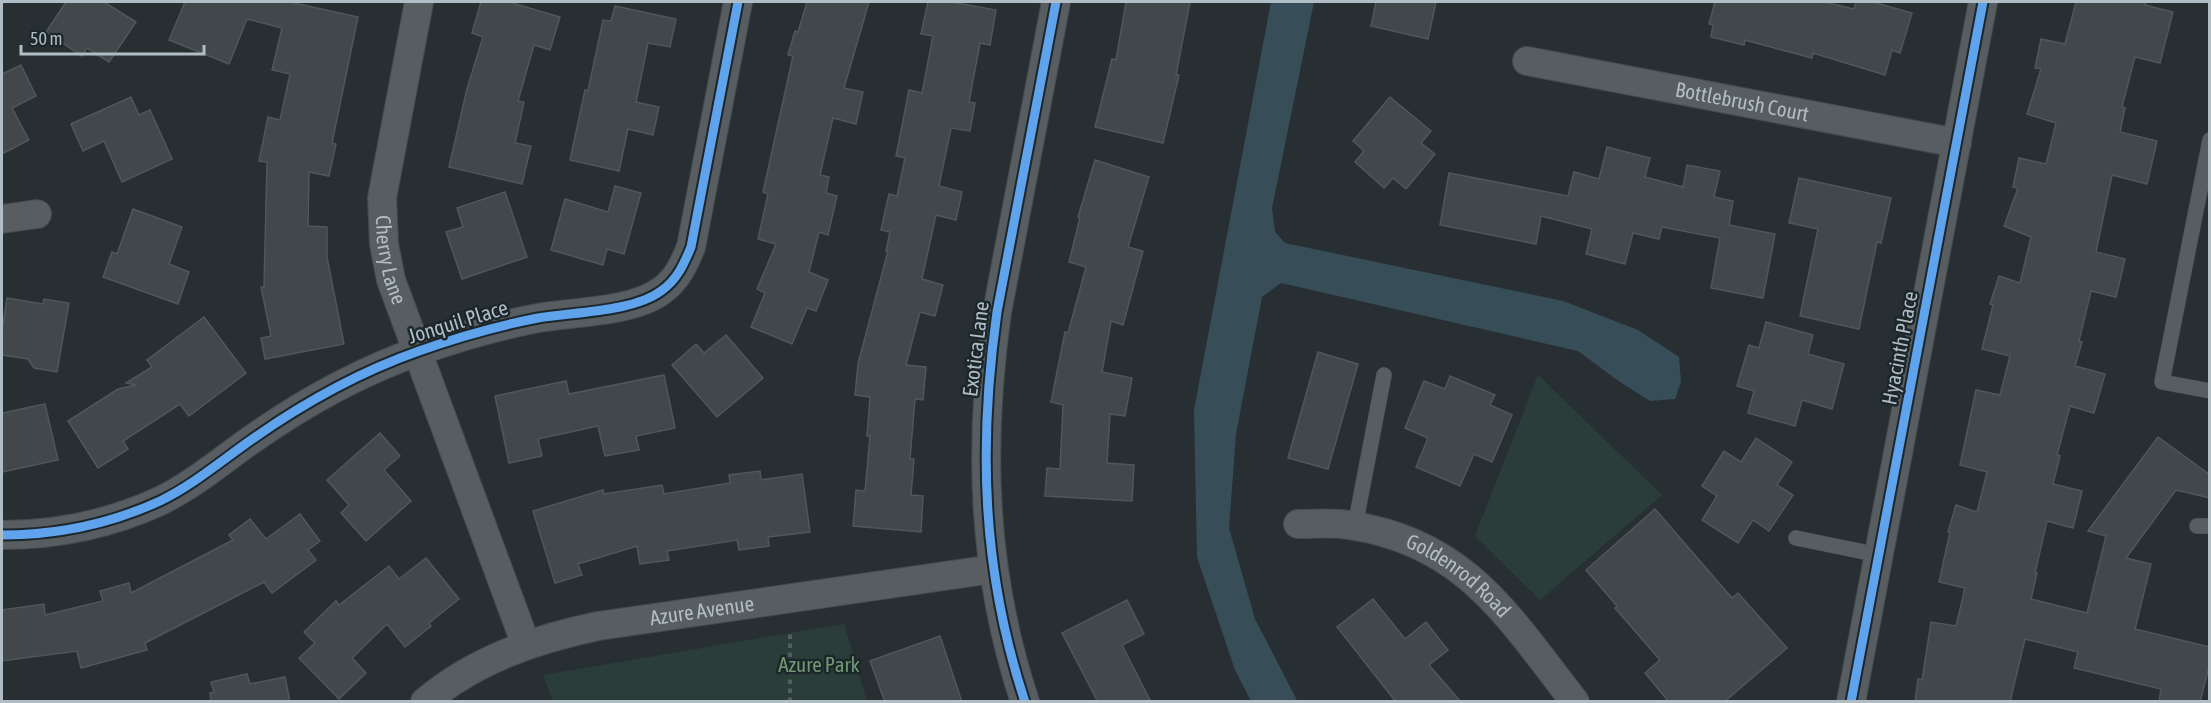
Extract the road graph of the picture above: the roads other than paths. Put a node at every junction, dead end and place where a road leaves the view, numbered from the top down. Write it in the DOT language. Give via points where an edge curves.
graph roads {
  1 [pos="419,2"];
  2 [pos="738,2"];
  3 [pos="1056,2"];
  4 [pos="1983,2"];
  5 [pos="1527,61"];
  6 [pos="2210,140"];
  7 [pos="1957,143"];
  8 [pos="37,214"];
  9 [pos="2,219"];
  10 [pos="417,351"];
  11 [pos="1384,375"];
  12 [pos="2210,391"];
  13 [pos="1298,524"];
  14 [pos="1355,526"];
  15 [pos="2,535"];
  16 [pos="1796,538"];
  17 [pos="1879,555"];
  18 [pos="993,568"];
  19 [pos="526,645"];
  20 [pos="425,702"];
  21 [pos="1025,702"];
  22 [pos="1575,702"];
  23 [pos="1851,702"];
  1 -- 10 [label="street, Cherry Lane" via="382,198 384,244 392,280"];
  2 -- 10 [label="street, Jonquil Place" via="691,247 674,280 644,301 504,326"];
  3 -- 18 [label="street, Exotica Lane" via="990,363 985,430"];
  4 -- 7 [label="street, Hyacinth Place"];
  5 -- 7 [label="street, Bottlebrush Court"];
  6 -- 12 [label="lane" via="2162,382"];
  7 -- 17 [label="street, Hyacinth Place"];
  8 -- 9 [label="street"];
  10 -- 15 [label="street, Jonquil Place" via="310,401 162,500 78,529"];
  10 -- 19 [label="street, Cherry Lane"];
  11 -- 14 [label="lane"];
  13 -- 14 [label="street, Goldenrod Road"];
  14 -- 22 [label="street, Goldenrod Road" via="1399,536 1463,571 1490,595"];
  16 -- 17 [label="lane"];
  17 -- 23 [label="street, Hyacinth Place"];
  18 -- 19 [label="street, Azure Avenue" via="598,626"];
  18 -- 21 [label="street, Exotica Lane" via="1004,627"];
  19 -- 20 [label="street, Azure Avenue" via="478,666"];
}
